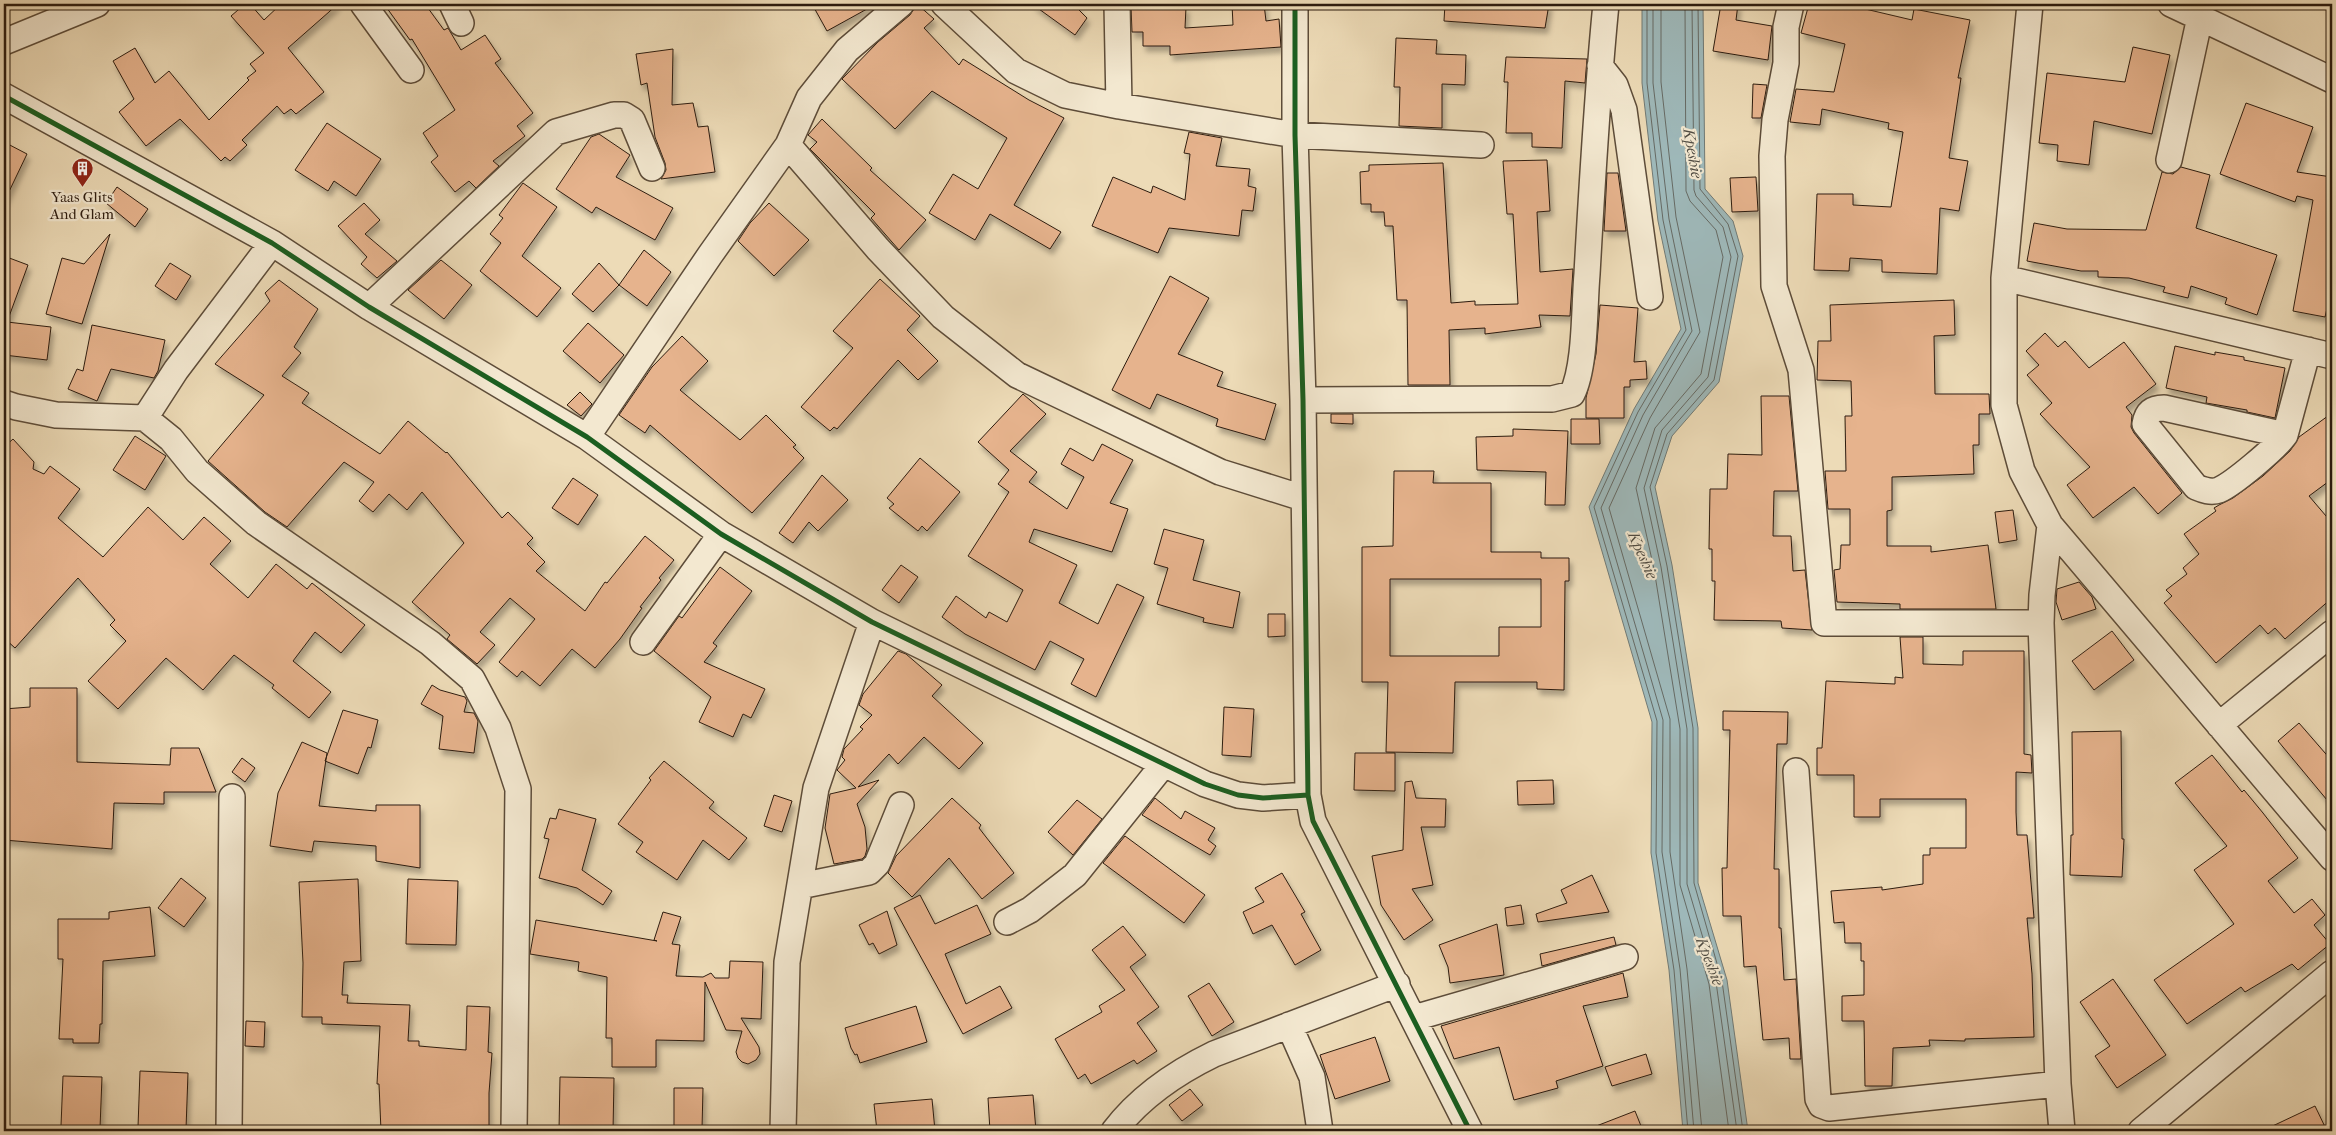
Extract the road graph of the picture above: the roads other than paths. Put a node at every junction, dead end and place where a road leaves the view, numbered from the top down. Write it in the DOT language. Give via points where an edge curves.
graph roads {
  1 [pos="97,4"];
  2 [pos="363,4"];
  3 [pos="901,4"];
  4 [pos="944,4"];
  5 [pos="1117,4"];
  6 [pos="1295,4"];
  7 [pos="1606,4"];
  8 [pos="1791,4"];
  9 [pos="2030,4"];
  10 [pos="2171,4"];
  11 [pos="2200,18"];
  12 [pos="4,42"];
  13 [pos="1600,66"];
  14 [pos="411,70"];
  15 [pos="2332,80"];
  16 [pos="4,96"];
  17 [pos="1119,106"];
  18 [pos="1295,135"];
  19 [pos="788,145"];
  20 [pos="1481,145"];
  21 [pos="2169,160"];
  22 [pos="652,168"];
  23 [pos="272,243"];
  24 [pos="2004,278"];
  25 [pos="1650,298"];
  26 [pos="369,307"];
  27 [pos="2308,350"];
  28 [pos="2332,356"];
  29 [pos="1303,400"];
  30 [pos="4,403"];
  31 [pos="145,418"];
  32 [pos="2285,435"];
  33 [pos="587,437"];
  34 [pos="1303,498"];
  35 [pos="2050,525"];
  36 [pos="721,534"];
  37 [pos="872,622"];
  38 [pos="2041,623"];
  39 [pos="2332,633"];
  40 [pos="643,642"];
  41 [pos="2219,725"];
  42 [pos="1162,765"];
  43 [pos="1796,771"];
  44 [pos="1308,795"];
  45 [pos="232,797"];
  46 [pos="901,805"];
  47 [pos="2332,858"];
  48 [pos="800,886"];
  49 [pos="1006,922"];
  50 [pos="1625,957"];
  51 [pos="2332,973"];
  52 [pos="1397,984"];
  53 [pos="1414,1018"];
  54 [pos="1289,1025"];
  55 [pos="2058,1084"];
  56 [pos="229,1131"];
  57 [pos="514,1131"];
  58 [pos="783,1131"];
  59 [pos="1114,1131"];
  60 [pos="1319,1131"];
  61 [pos="1470,1131"];
  62 [pos="2062,1131"];
  63 [pos="2141,1131"];
  1 -- 12 [label="street"];
  2 -- 14 [label="street"];
  3 -- 19 [label="street" via="847,50 809,98"];
  4 -- 17 [label="street" via="1016,71 1065,95"];
  5 -- 17 [label="street"];
  6 -- 18 [label="street"];
  7 -- 13 [label="street"];
  8 -- 38 [label="street" via="1772,156 1774,286 1800,370 1824,623"];
  9 -- 24 [label="street"];
  10 -- 11 [label="street"];
  11 -- 15 [label="street"];
  11 -- 21 [label="street"];
  13 -- 25 [label="street" via="1615,85 1624,110"];
  13 -- 29 [label="street" via="1583,335 1578,382 1572,394 1552,399"];
  16 -- 23 [label="street"];
  17 -- 18 [label="street"];
  18 -- 20 [label="street"];
  18 -- 29 [label="street"];
  19 -- 33 [label="street"];
  19 -- 34 [label="street" via="878,249 943,317 1017,375 1220,472"];
  22 -- 26 [label="street" via="632,120 624,115 614,114 556,132"];
  23 -- 26 [label="street"];
  23 -- 31 [label="street" via="176,370"];
  24 -- 27 [label="street"];
  24 -- 35 [label="street" via="2004,405 2022,471"];
  26 -- 33 [label="street"];
  27 -- 28 [label="street"];
  27 -- 32 [label="street"];
  29 -- 34 [label="street"];
  30 -- 31 [label="street" via="56,415"];
  31 -- 57 [label="street" via="171,439 198,471 256,523 430,643 472,679 498,728 518,789"];
  32 -- 32 [label="street" via="2266,455 2218,490 2207,491 2196,487 2144,424 2147,414 2155,408 2164,408"];
  33 -- 36 [label="street"];
  34 -- 44 [label="street"];
  35 -- 38 [label="street"];
  35 -- 41 [label="street"];
  36 -- 37 [label="street"];
  36 -- 40 [label="street"];
  37 -- 42 [label="street"];
  37 -- 48 [label="street" via="816,788"];
  38 -- 55 [label="street"];
  39 -- 41 [label="street"];
  41 -- 47 [label="street"];
  42 -- 44 [label="street" via="1238,796"];
  42 -- 49 [label="street" via="1076,876 1030,910"];
  43 -- 55 [label="street" via="1818,1099 1821,1105 1829,1108"];
  44 -- 52 [label="street" via="1313,821"];
  45 -- 56 [label="street"];
  46 -- 48 [label="street" via="877,864 869,872"];
  48 -- 58 [label="street" via="787,962"];
  50 -- 53 [label="street"];
  51 -- 63 [label="street"];
  52 -- 53 [label="street"];
  52 -- 54 [label="street"];
  53 -- 61 [label="street"];
  54 -- 59 [label="street" via="1187,1066 1122,1120"];
  54 -- 60 [label="street" via="1312,1077"];
  55 -- 62 [label="street"];
}
